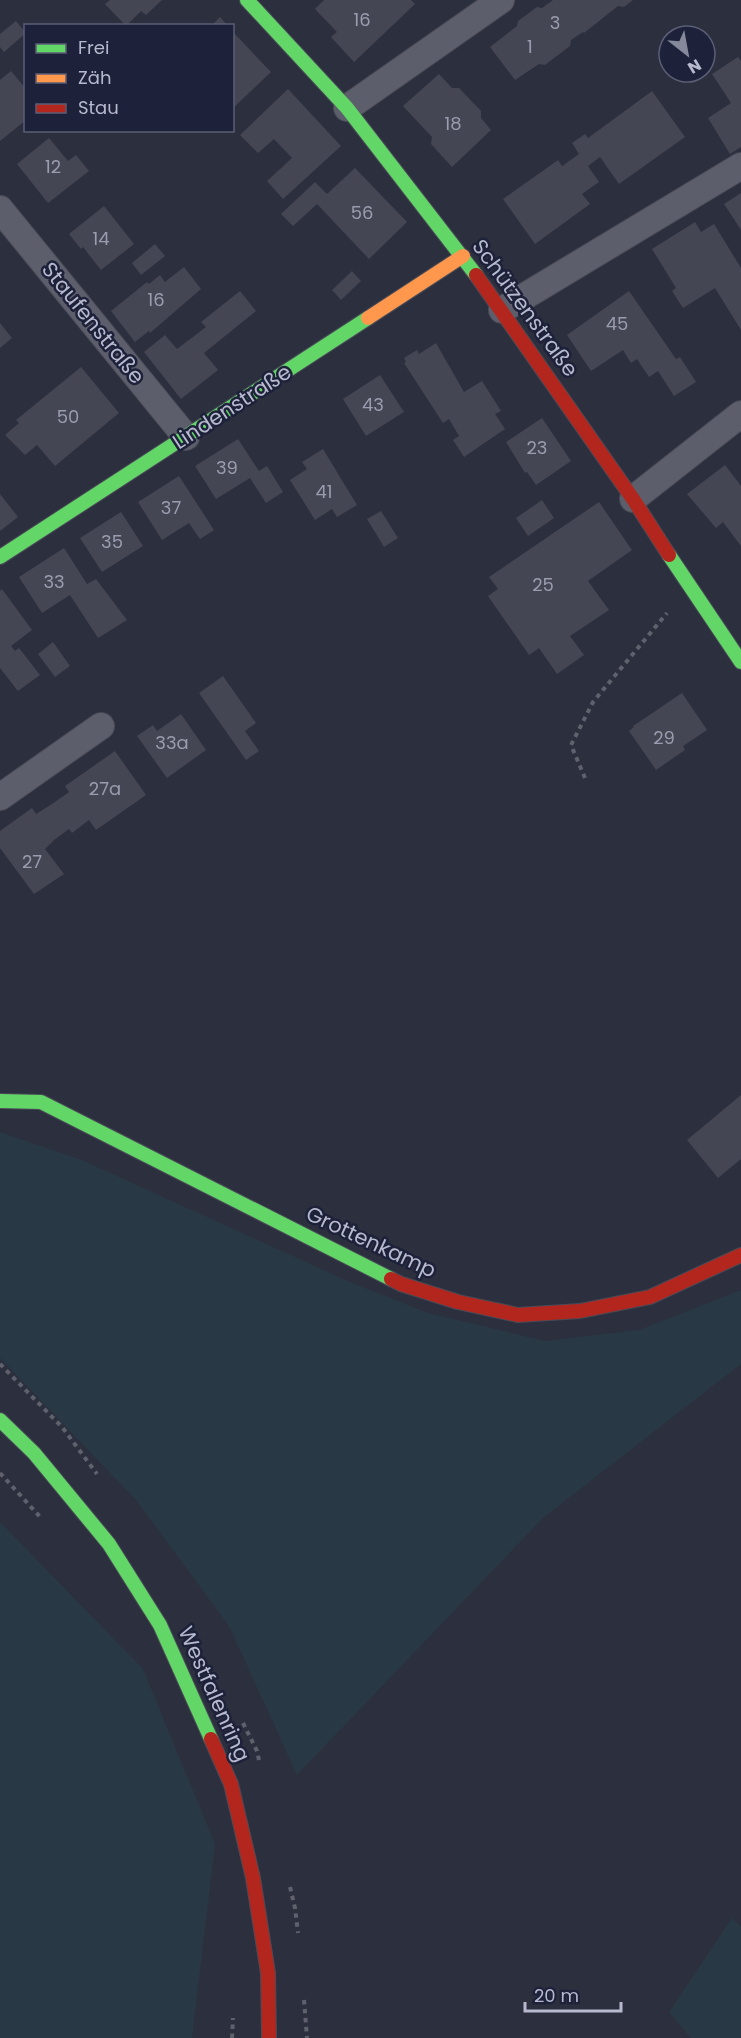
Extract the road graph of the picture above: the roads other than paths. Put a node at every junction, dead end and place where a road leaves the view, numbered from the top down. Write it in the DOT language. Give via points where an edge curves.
graph roads {
  1 [pos="247,0"];
  2 [pos="501,0"];
  3 [pos="347,108"];
  4 [pos="741,166"];
  5 [pos="0,209"];
  6 [pos="463,256"];
  7 [pos="502,310"];
  8 [pos="741,414"];
  9 [pos="186,437"];
  10 [pos="633,499"];
  11 [pos="0,556"];
  12 [pos="741,662"];
  13 [pos="101,726"];
  14 [pos="0,797"];
  15 [pos="0,1101"];
  16 [pos="741,1255"];
  17 [pos="0,1420"];
  18 [pos="269,2038"];
  1 -- 3 [label="street, Schützenstraße"];
  2 -- 3 [label="street"];
  3 -- 6 [label="street, Schützenstraße"];
  4 -- 7 [label="street"];
  5 -- 9 [label="street, Staufenstraße"];
  6 -- 7 [label="street, Schützenstraße"];
  6 -- 9 [label="street, Lindenstraße"];
  7 -- 10 [label="street, Schützenstraße"];
  8 -- 10 [label="street"];
  9 -- 11 [label="street, Lindenstraße"];
  10 -- 12 [label="street, Schützenstraße"];
  13 -- 14 [label="street"];
  15 -- 16 [label="street, Grottenkamp" via="41,1102 401,1284 518,1315 580,1311 650,1297"];
  17 -- 18 [label="street, Westfalenring" via="34,1453 109,1544 160,1625 231,1784 253,1878 268,1973"];
}
